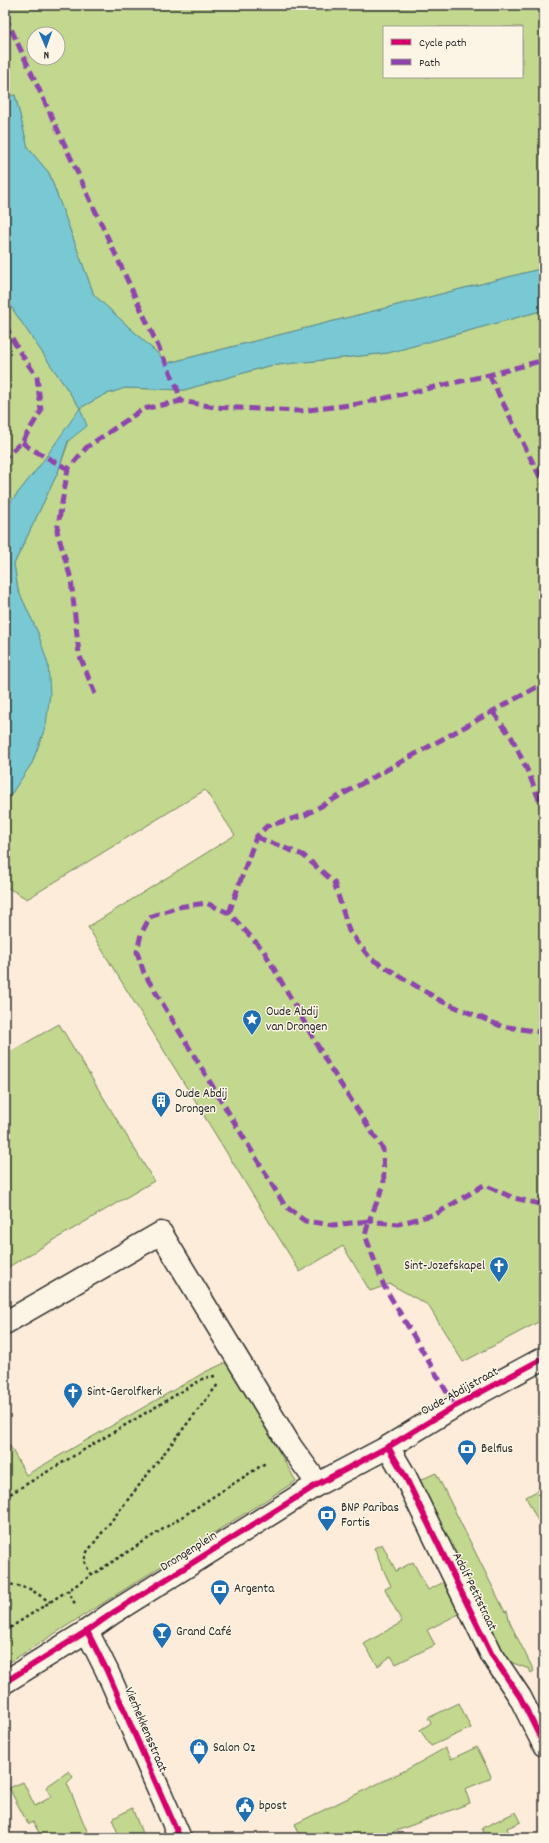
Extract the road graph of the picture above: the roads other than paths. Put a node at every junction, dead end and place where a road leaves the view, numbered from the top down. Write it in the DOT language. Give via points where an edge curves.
graph roads {
  1 [pos="5,1323"];
  2 [pos="544,1358"];
  3 [pos="388,1447"];
  4 [pos="318,1484"];
  5 [pos="88,1631"];
  6 [pos="5,1682"];
  7 [pos="544,1745"];
  8 [pos="180,1838"];
  1 -- 4 [label="street" via="161,1233 231,1366"];
  2 -- 3 [label="street, Oude-Abdijstraat" via="455,1406"];
  3 -- 4 [label="street, Drongenplein"];
  3 -- 7 [label="street, Adolf Petitstraat" via="405,1476 492,1655 520,1697"];
  4 -- 5 [label="street, Drongenplein"];
  5 -- 6 [label="street, Drongenplein"];
  5 -- 8 [label="street, Vierhekkensstraat"];
}
